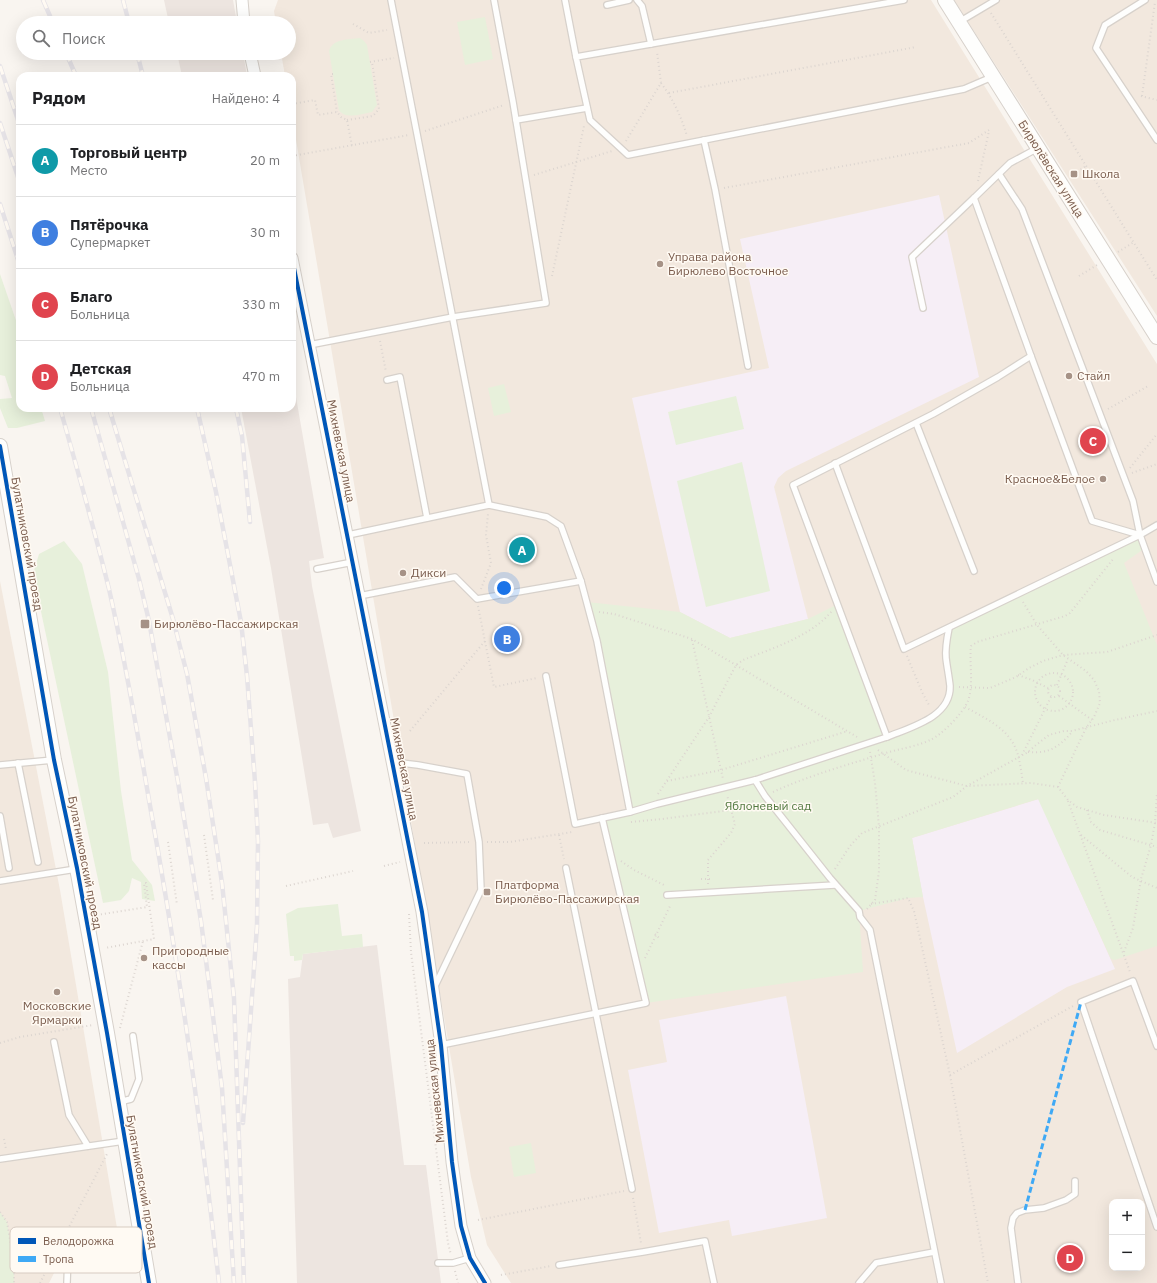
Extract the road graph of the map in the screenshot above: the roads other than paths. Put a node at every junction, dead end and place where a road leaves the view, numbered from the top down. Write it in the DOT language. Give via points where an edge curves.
graph roads {
  1 [pos="242,0"];
  2 [pos="391,0"];
  3 [pos="494,0"];
  4 [pos="565,0"];
  5 [pos="629,0"];
  6 [pos="637,0"];
  7 [pos="904,0"];
  8 [pos="945,0"];
  9 [pos="1145,0"];
  10 [pos="993,1"];
  11 [pos="607,5"];
  12 [pos="243,16"];
  13 [pos="959,22"];
  14 [pos="651,44"];
  15 [pos="576,57"];
  16 [pos="252,60"];
  17 [pos="254,72"];
  18 [pos="992,77"];
  19 [pos="587,108"];
  20 [pos="516,120"];
  21 [pos="704,140"];
  22 [pos="1157,140"];
  23 [pos="1038,148"];
  24 [pos="999,174"];
  25 [pos="974,198"];
  26 [pos="296,277"];
  27 [pos="923,308"];
  28 [pos="453,317"];
  29 [pos="1155,330"];
  30 [pos="310,345"];
  31 [pos="1031,356"];
  32 [pos="748,366"];
  33 [pos="387,380"];
  34 [pos="916,423"];
  35 [pos="0,446"];
  36 [pos="835,463"];
  37 [pos="489,505"];
  38 [pos="427,518"];
  39 [pos="1157,525"];
  40 [pos="348,535"];
  41 [pos="1140,535"];
  42 [pos="353,562"];
  43 [pos="316,569"];
  44 [pos="974,571"];
  45 [pos="581,581"];
  46 [pos="1157,582"];
  47 [pos="359,596"];
  48 [pos="949,628"];
  49 [pos="546,676"];
  50 [pos="887,737"];
  51 [pos="54,760"];
  52 [pos="393,762"];
  53 [pos="18,763"];
  54 [pos="0,764"];
  55 [pos="755,780"];
  56 [pos="630,812"];
  57 [pos="0,816"];
  58 [pos="602,818"];
  59 [pos="38,862"];
  60 [pos="9,868"];
  61 [pos="77,868"];
  62 [pos="566,868"];
  63 [pos="0,881"];
  64 [pos="835,885"];
  65 [pos="667,896"];
  66 [pos="433,990"];
  67 [pos="596,1014"];
  68 [pos="133,1036"];
  69 [pos="54,1042"];
  70 [pos="440,1045"];
  71 [pos="1157,1046"];
  72 [pos="118,1102"];
  73 [pos="119,1142"];
  74 [pos="88,1146"];
  75 [pos="0,1160"];
  76 [pos="1075,1181"];
  77 [pos="632,1189"];
  78 [pos="139,1227"];
  79 [pos="1157,1227"];
  80 [pos="142,1239"];
  81 [pos="142,1252"];
  82 [pos="145,1252"];
  83 [pos="934,1252"];
  84 [pos="470,1258"];
  85 [pos="438,1263"];
  86 [pos="559,1265"];
  87 [pos="67,1273"];
  88 [pos="67,1283"];
  89 [pos="149,1283"];
  90 [pos="485,1283"];
  91 [pos="714,1283"];
  92 [pos="859,1283"];
  93 [pos="941,1283"];
  94 [pos="1018,1283"];
  1 -- 12 [label="street"];
  2 -- 28 [label="lane"];
  3 -- 20 [label="lane"];
  4 -- 15 [label="lane"];
  5 -- 11 [label="lane"];
  6 -- 14 [label="lane" via="642,6"];
  7 -- 14 [label="lane"];
  8 -- 13 [label="street, Бирюлёвская улица"];
  9 -- 22 [label="lane" via="1105,25 1096,48"];
  10 -- 13 [label="lane"];
  13 -- 18 [label="street, Бирюлёвская улица"];
  14 -- 15 [label="lane"];
  15 -- 19 [label="lane"];
  16 -- 17 [label="street"];
  18 -- 21 [label="lane" via="964,89"];
  18 -- 23 [label="street, Бирюлёвская улица"];
  19 -- 20 [label="lane"];
  19 -- 21 [label="lane" via="590,120 628,155"];
  20 -- 28 [label="lane" via="546,302"];
  21 -- 32 [label="lane"];
  23 -- 24 [label="lane" via="1010,163"];
  23 -- 29 [label="street, Бирюлёвская улица"];
  24 -- 25 [label="lane"];
  24 -- 41 [label="lane" via="1022,209 1133,500"];
  25 -- 27 [label="lane" via="912,258"];
  25 -- 31 [label="lane"];
  26 -- 30 [label="street, Михневская улица"];
  28 -- 30 [label="lane"];
  28 -- 37 [label="lane"];
  30 -- 40 [label="street, Михневская улица"];
  31 -- 34 [label="lane"];
  31 -- 41 [label="lane" via="1092,521"];
  33 -- 38 [label="lane" via="400,377"];
  34 -- 36 [label="lane"];
  34 -- 44 [label="lane"];
  35 -- 51 [label="street, Булатниковский проезд"];
  36 -- 48 [label="lane" via="904,649"];
  36 -- 50 [label="lane" via="793,485"];
  37 -- 38 [label="lane"];
  37 -- 45 [label="lane" via="547,517 561,526"];
  38 -- 40 [label="lane"];
  39 -- 41 [label="lane"];
  40 -- 42 [label="street, Михневская улица"];
  41 -- 46 [label="lane"];
  41 -- 48 [label="lane"];
  42 -- 43 [label="lane"];
  42 -- 47 [label="street, Михневская улица"];
  45 -- 47 [label="lane" via="477,599 455,577"];
  45 -- 56 [label="lane" via="597,641"];
  47 -- 52 [label="street, Михневская улица"];
  48 -- 50 [label="lane" via="946,657 950,687 945,704 924,722"];
  49 -- 58 [label="lane" via="575,824"];
  50 -- 55 [label="lane"];
  51 -- 53 [label="lane"];
  51 -- 61 [label="street, Булатниковский проезд"];
  52 -- 66 [label="street, Михневская улица" via="422,912"];
  52 -- 66 [label="lane" via="467,774 478,842 481,890"];
  53 -- 54 [label="lane"];
  53 -- 59 [label="lane"];
  55 -- 56 [label="lane"];
  55 -- 64 [label="lane"];
  56 -- 58 [label="lane"];
  57 -- 60 [label="lane"];
  58 -- 67 [label="lane" via="646,1003"];
  61 -- 63 [label="lane"];
  61 -- 72 [label="street, Булатниковский проезд"];
  62 -- 67 [label="lane"];
  64 -- 65 [label="lane"];
  64 -- 83 [label="lane" via="859,911 860,917 870,930"];
  66 -- 70 [label="street, Михневская улица"];
  67 -- 70 [label="lane"];
  67 -- 77 [label="lane"];
  68 -- 72 [label="lane" via="139,1079 131,1099"];
  69 -- 74 [label="lane" via="69,1115"];
  70 -- 84 [label="street, Михневская улица" via="461,1226"];
  71 -- 79 [label="lane" via="1133,981 1081,1002"];
  72 -- 73 [label="street, Булатниковский проезд"];
  73 -- 74 [label="lane"];
  73 -- 78 [label="street, Булатниковский проезд"];
  74 -- 75 [label="lane"];
  76 -- 94 [label="lane" via="1074,1194 1066,1200 1044,1208 1025,1210 1013,1218 1011,1228"];
  80 -- 82 [label="street, Булатниковский проезд"];
  81 -- 82 [label="lane"];
  82 -- 89 [label="street, Булатниковский проезд"];
  83 -- 92 [label="lane" via="876,1263"];
  83 -- 93 [label="lane"];
  84 -- 85 [label="lane" via="453,1263"];
  84 -- 90 [label="street, Михневская улица"];
  86 -- 91 [label="lane" via="705,1241"];
  87 -- 88 [label="lane"];
}
